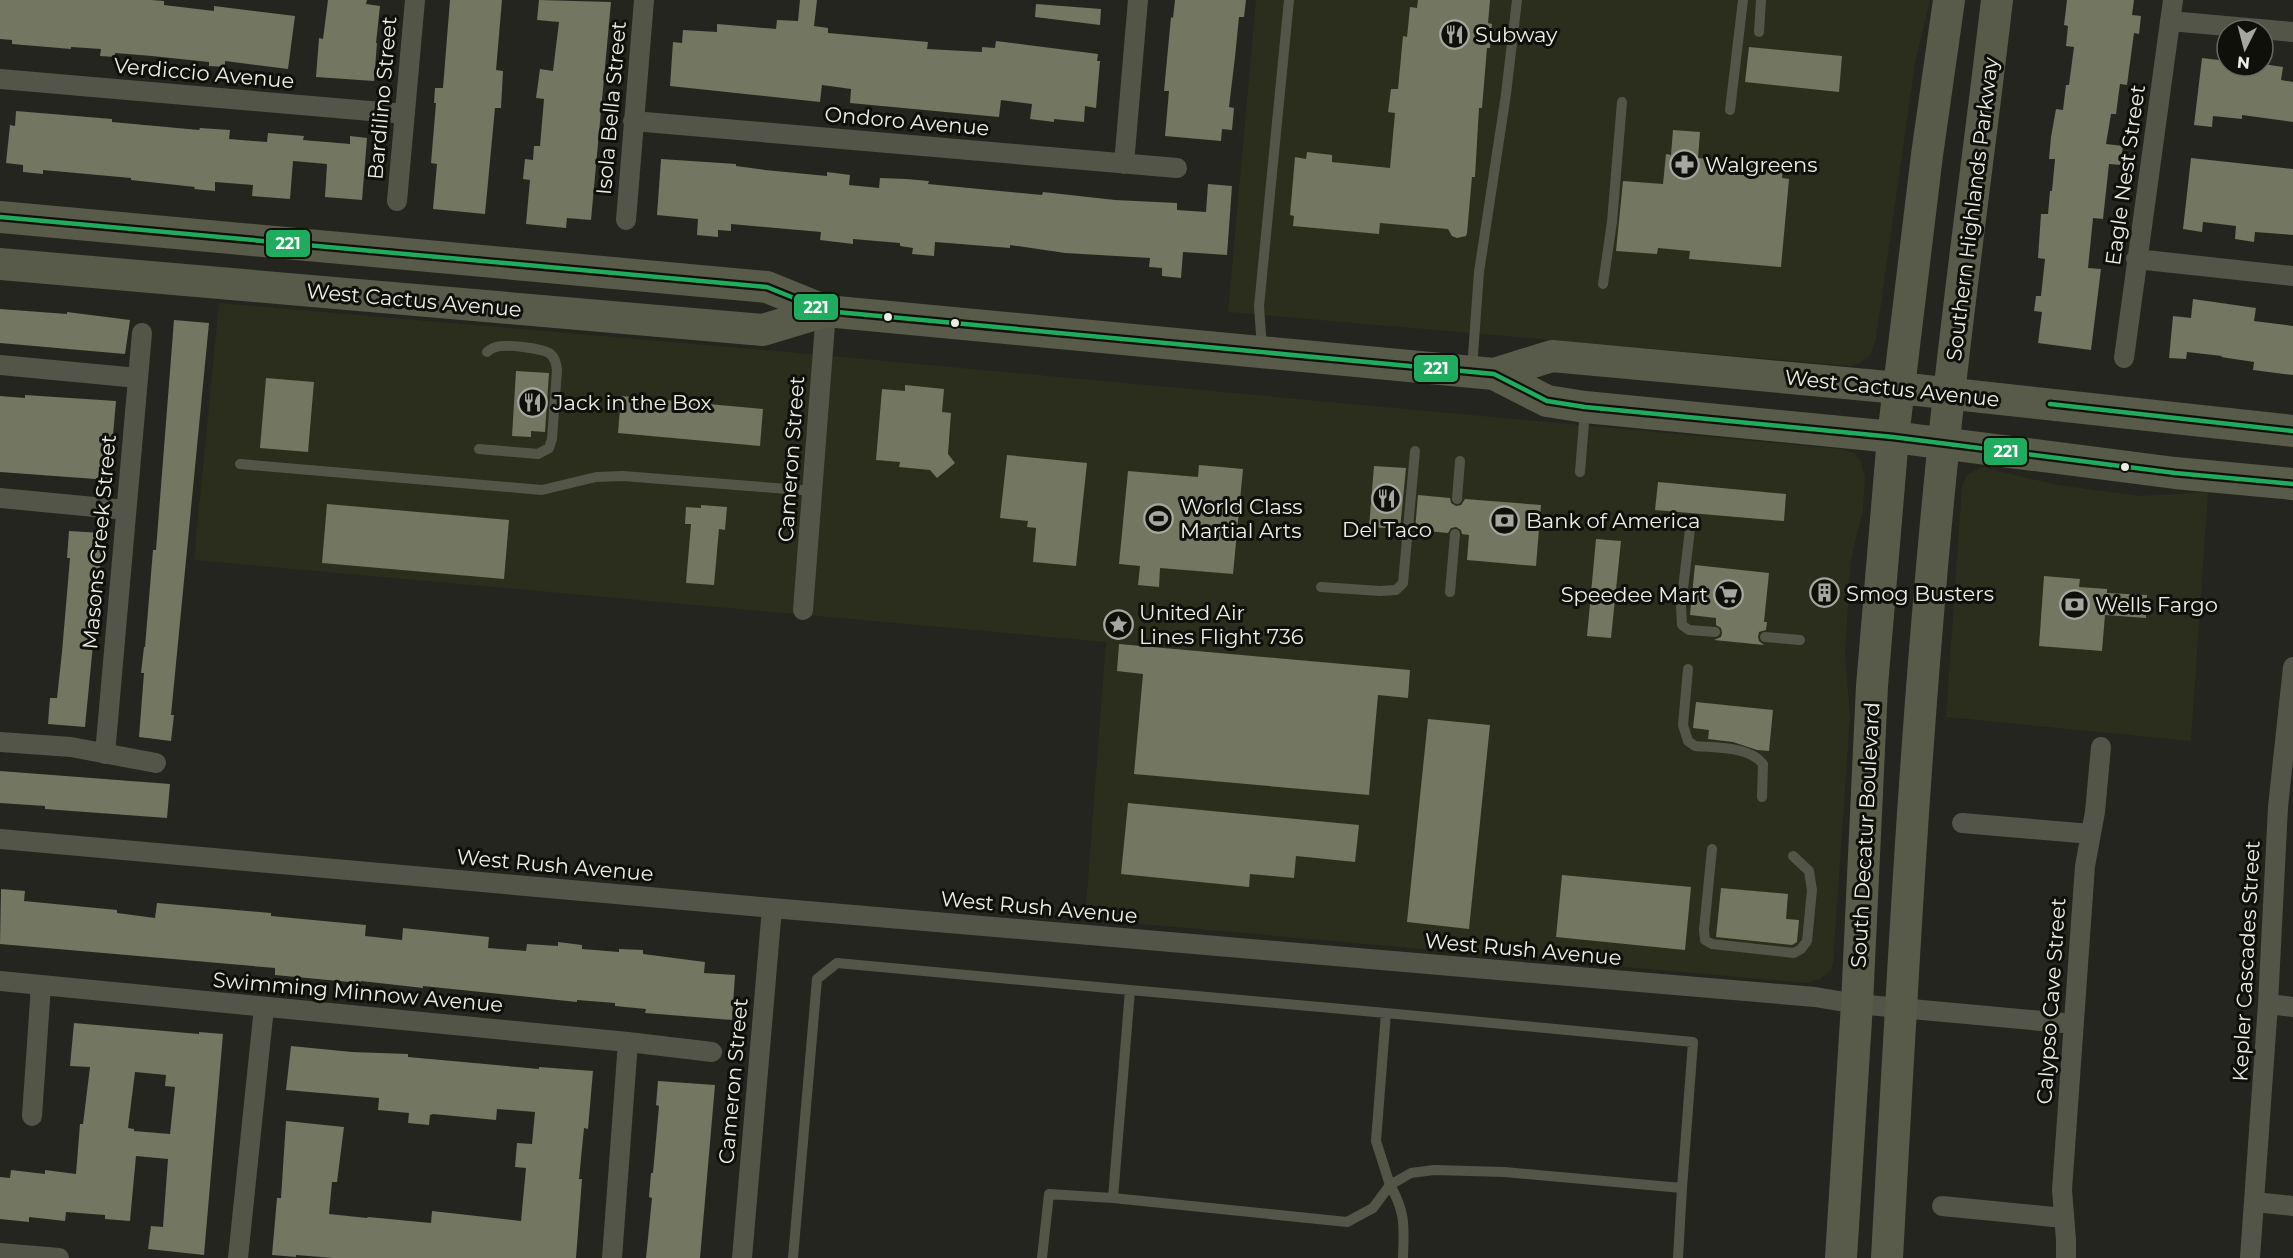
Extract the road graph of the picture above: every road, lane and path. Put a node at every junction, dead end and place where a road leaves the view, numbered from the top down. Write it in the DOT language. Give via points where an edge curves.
graph roads {
  1 [pos="415,0"];
  2 [pos="644,0"];
  3 [pos="1138,0"];
  4 [pos="1289,0"];
  5 [pos="1517,0"];
  6 [pos="1743,0"];
  7 [pos="1761,0"];
  8 [pos="1949,0"];
  9 [pos="1997,0"];
  10 [pos="2173,0"];
  11 [pos="2170,21"];
  12 [pos="1759,32"];
  13 [pos="2293,32"];
  14 [pos="0,79"];
  15 [pos="1622,102"];
  16 [pos="1730,110"];
  17 [pos="405,114"];
  18 [pos="633,121"];
  19 [pos="1124,164"];
  20 [pos="1177,168"];
  21 [pos="397,201"];
  22 [pos="0,217"];
  23 [pos="626,220"];
  24 [pos="2136,260"];
  25 [pos="0,264"];
  26 [pos="2293,276"];
  27 [pos="1603,284"];
  28 [pos="826,311"];
  29 [pos="142,333"];
  30 [pos="487,352"];
  31 [pos="1263,352"];
  32 [pos="2124,358"];
  33 [pos="0,365"];
  34 [pos="1483,374"];
  35 [pos="138,378"];
  36 [pos="1585,407"];
  37 [pos="1896,412"];
  38 [pos="1947,418"];
  39 [pos="2293,431"];
  40 [pos="479,449"];
  41 [pos="1415,451"];
  42 [pos="1460,461"];
  43 [pos="240,464"];
  44 [pos="1580,472"];
  45 [pos="2293,483"];
  46 [pos="813,491"];
  47 [pos="0,498"];
  48 [pos="1457,498"];
  49 [pos="126,510"];
  50 [pos="1690,529"];
  51 [pos="1455,534"];
  52 [pos="1321,587"];
  53 [pos="1449,592"];
  54 [pos="803,610"];
  55 [pos="1715,632"];
  56 [pos="1765,637"];
  57 [pos="1800,640"];
  58 [pos="2293,667"];
  59 [pos="1688,669"];
  60 [pos="0,742"];
  61 [pos="2101,747"];
  62 [pos="105,754"];
  63 [pos="156,763"];
  64 [pos="1762,797"];
  65 [pos="2286,808"];
  66 [pos="1962,823"];
  67 [pos="2091,834"];
  68 [pos="0,839"];
  69 [pos="1712,849"];
  70 [pos="1793,856"];
  71 [pos="772,908"];
  72 [pos="0,981"];
  73 [pos="41,986"];
  74 [pos="1130,990"];
  75 [pos="1857,1004"];
  76 [pos="2268,1004"];
  77 [pos="264,1007"];
  78 [pos="1901,1007"];
  79 [pos="2293,1007"];
  80 [pos="1386,1013"];
  81 [pos="2074,1024"];
  82 [pos="628,1042"];
  83 [pos="712,1052"];
  84 [pos="32,1116"];
  85 [pos="1390,1185"];
  86 [pos="1682,1188"];
  87 [pos="1113,1198"];
  88 [pos="2255,1202"];
  89 [pos="1942,1206"];
  90 [pos="2293,1206"];
  91 [pos="2064,1218"];
  92 [pos="0,1253"];
  93 [pos="58,1258"];
  94 [pos="238,1258"];
  95 [pos="612,1258"];
  96 [pos="742,1258"];
  97 [pos="794,1258"];
  98 [pos="1042,1258"];
  99 [pos="1403,1258"];
  100 [pos="1678,1258"];
  101 [pos="1841,1258"];
  102 [pos="1887,1258"];
  103 [pos="2066,1258"];
  104 [pos="2250,1258"];
  1 -- 17 [label="street, Bardilino Street"];
  2 -- 18 [label="street, Isola Bella Street"];
  3 -- 19 [label="street"];
  4 -- 31 [label="lane" via="1259,306"];
  5 -- 34 [label="lane" via="1479,272"];
  6 -- 16 [label="lane"];
  7 -- 12 [label="lane"];
  8 -- 37 [label="main road"];
  9 -- 38 [label="main road, Southern Highlands Parkway"];
  10 -- 11 [label="street, Eagle Nest Street"];
  11 -- 13 [label="street"];
  11 -- 24 [label="street, Eagle Nest Street"];
  14 -- 17 [label="street, Verdiccio Avenue"];
  15 -- 27 [label="lane"];
  17 -- 21 [label="street, Bardilino Street"];
  18 -- 19 [label="street, Ondoro Avenue"];
  18 -- 23 [label="street, Isola Bella Street"];
  19 -- 20 [label="street, Ondoro Avenue"];
  22 -- 28 [label="main road, West Cactus Avenue" via="767,287"];
  24 -- 26 [label="street"];
  24 -- 32 [label="street, Eagle Nest Street"];
  25 -- 28 [label="main road, West Cactus Avenue" via="763,330"];
  28 -- 31 [label="main road, West Cactus Avenue"];
  28 -- 46 [label="street, Cameron Street"];
  29 -- 35 [label="street, Masons Creek Street"];
  30 -- 40 [label="lane" via="501,346 550,353 557,370 552,440 549,448 538,454"];
  31 -- 34 [label="main road, West Cactus Avenue"];
  33 -- 35 [label="street"];
  34 -- 36 [label="main road, West Cactus Avenue" via="1546,402"];
  34 -- 37 [label="main road, West Cactus Avenue" via="1552,356"];
  35 -- 49 [label="street, Masons Creek Street"];
  36 -- 37 [label="main road, West Cactus Avenue"];
  36 -- 44 [label="lane"];
  37 -- 38 [label="main road, West Cactus Avenue"];
  37 -- 38 [label="main road, West Cactus Avenue"];
  37 -- 75 [label="main road, South Decatur Boulevard" via="1872,686"];
  38 -- 39 [label="main road, West Cactus Avenue"];
  38 -- 45 [label="main road, West Cactus Avenue" via="2175,473"];
  38 -- 78 [label="main road"];
  41 -- 52 [label="lane" via="1403,583 1396,590 1380,591"];
  42 -- 48 [label="lane"];
  43 -- 46 [label="lane" via="542,490 596,477 623,476"];
  46 -- 54 [label="street, Cameron Street"];
  47 -- 49 [label="street"];
  49 -- 62 [label="street, Masons Creek Street"];
  50 -- 55 [label="lane" via="1682,625 1689,630"];
  51 -- 53 [label="lane"];
  56 -- 57 [label="lane"];
  58 -- 65 [label="street, Kepler Cascades Street"];
  59 -- 64 [label="lane" via="1683,725 1688,741 1695,746 1757,756 1763,764"];
  60 -- 62 [label="street" via="71,747"];
  61 -- 67 [label="street, Calypso Cave Street"];
  62 -- 63 [label="street"];
  65 -- 76 [label="street, Kepler Cascades Street"];
  66 -- 67 [label="street"];
  67 -- 81 [label="street, Calypso Cave Street" via="2085,866"];
  68 -- 71 [label="street, West Rush Avenue"];
  69 -- 70 [label="lane" via="1705,940 1794,953 1807,941 1812,890 1809,871"];
  71 -- 75 [label="street, West Rush Avenue" via="1803,996"];
  71 -- 96 [label="street, Cameron Street"];
  72 -- 73 [label="street, Swimming Minnow Avenue"];
  73 -- 77 [label="street, Swimming Minnow Avenue"];
  73 -- 84 [label="street"];
  74 -- 80 [label="lane"];
  74 -- 87 [label="lane"];
  74 -- 97 [label="lane" via="837,963 818,979"];
  75 -- 78 [label="street, West Rush Avenue"];
  75 -- 101 [label="main road, South Decatur Boulevard"];
  76 -- 79 [label="street"];
  76 -- 88 [label="street, Kepler Cascades Street"];
  77 -- 82 [label="street, Swimming Minnow Avenue"];
  77 -- 94 [label="street"];
  78 -- 81 [label="street, West Rush Avenue"];
  78 -- 102 [label="main road"];
  80 -- 85 [label="lane" via="1376,1141"];
  80 -- 86 [label="lane" via="1693,1042"];
  81 -- 91 [label="street, Calypso Cave Street" via="2062,1190"];
  82 -- 83 [label="street, Swimming Minnow Avenue"];
  82 -- 95 [label="street"];
  85 -- 86 [label="lane" via="1411,1173 1434,1170 1504,1172"];
  85 -- 87 [label="lane" via="1373,1208 1347,1222"];
  85 -- 99 [label="lane" via="1400,1202 1404,1222"];
  86 -- 100 [label="lane"];
  87 -- 98 [label="lane" via="1049,1194"];
  88 -- 90 [label="street"];
  88 -- 104 [label="street, Kepler Cascades Street"];
  89 -- 91 [label="street"];
  91 -- 103 [label="street, Calypso Cave Street"];
  92 -- 93 [label="street"];
}
